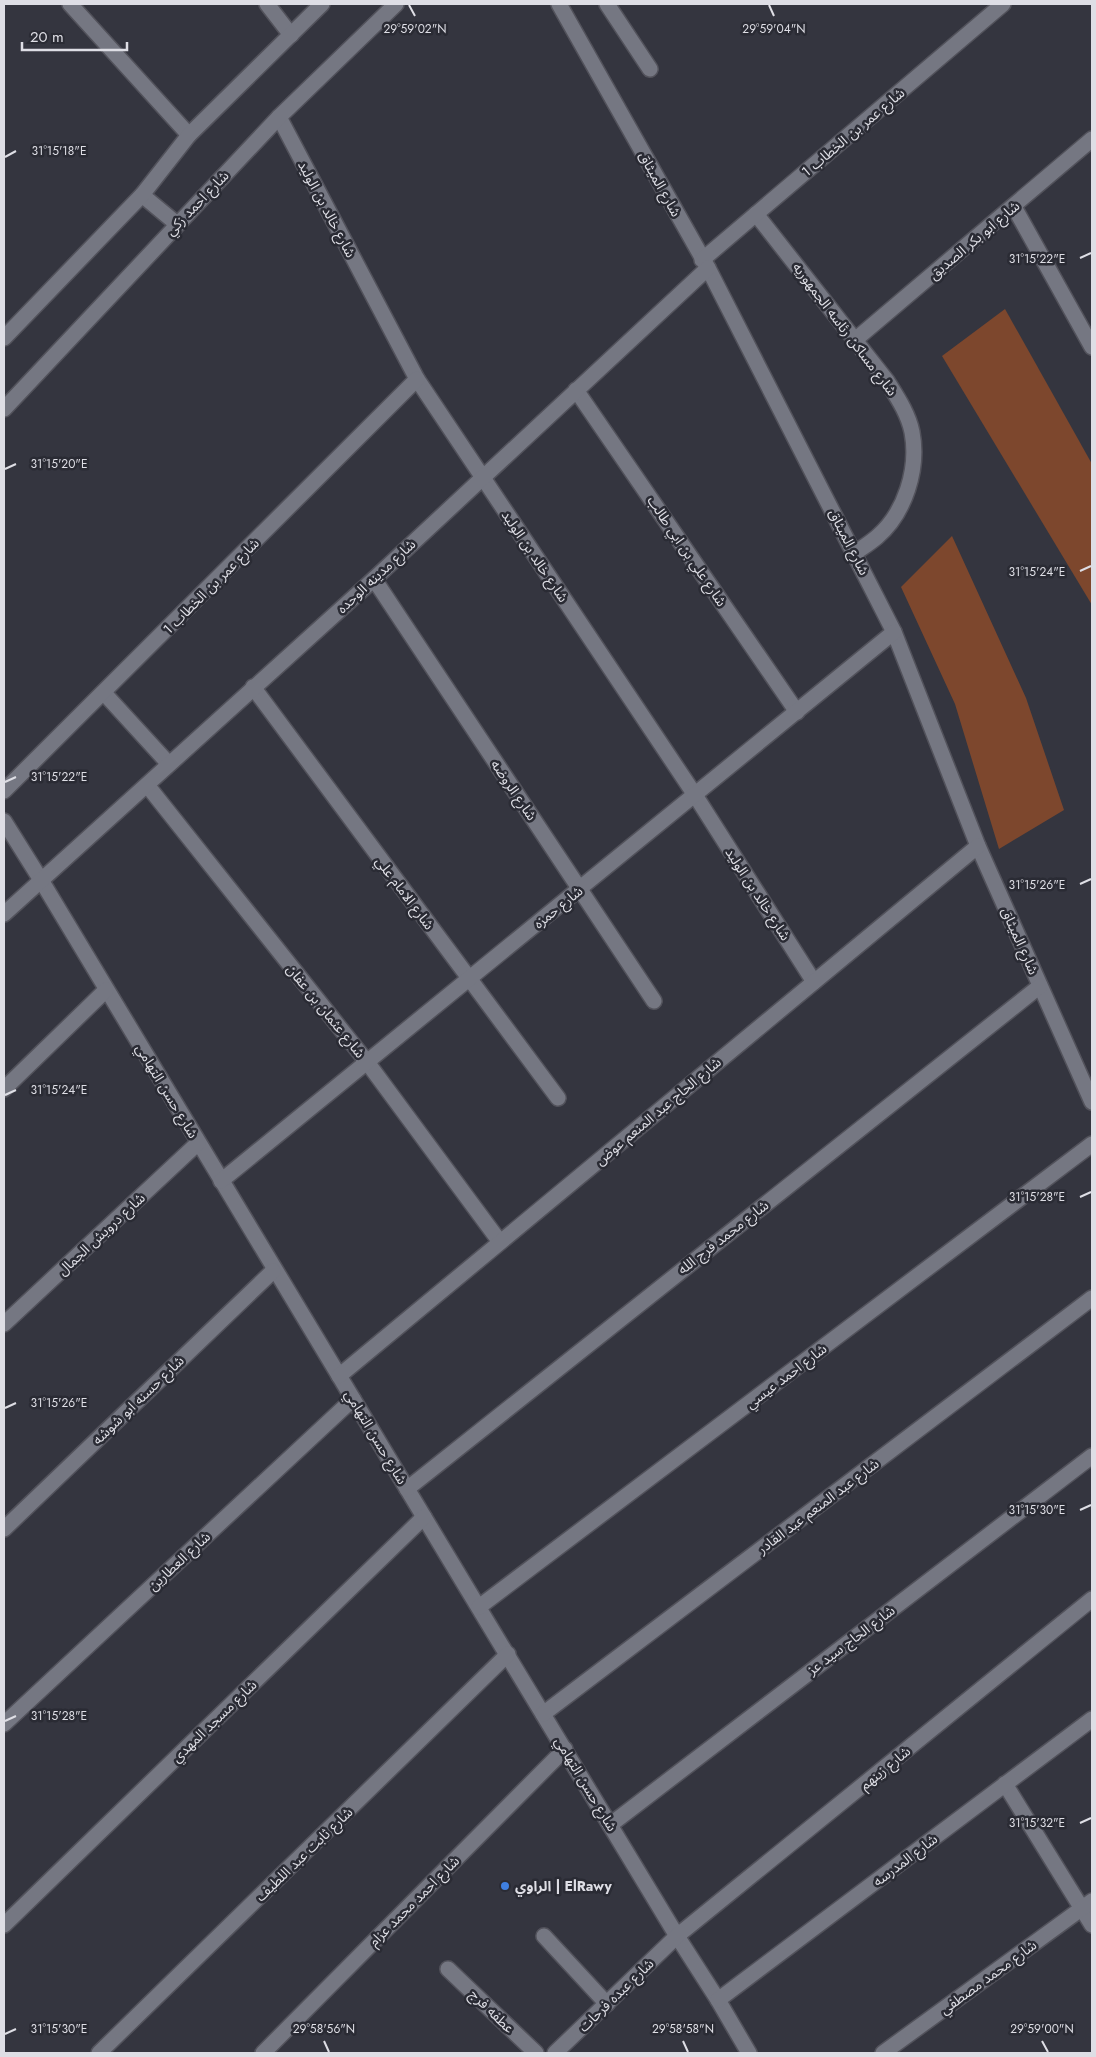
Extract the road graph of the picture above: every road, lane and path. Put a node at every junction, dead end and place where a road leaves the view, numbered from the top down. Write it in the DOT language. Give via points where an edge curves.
graph roads {
  1 [pos="70,4"];
  2 [pos="267,4"];
  3 [pos="322,4"];
  4 [pos="396,4"];
  5 [pos="559,4"];
  6 [pos="1003,4"];
  7 [pos="614,7"];
  8 [pos="291,35"];
  9 [pos="650,68"];
  10 [pos="279,117"];
  11 [pos="188,135"];
  12 [pos="1092,139"];
  13 [pos="142,195"];
  14 [pos="1014,207"];
  15 [pos="756,214"];
  16 [pos="177,224"];
  17 [pos="705,264"];
  18 [pos="4,338"];
  19 [pos="855,340"];
  20 [pos="1092,346"];
  21 [pos="417,379"];
  22 [pos="576,390"];
  23 [pos="4,409"];
  24 [pos="483,477"];
  25 [pos="855,553"];
  26 [pos="374,579"];
  27 [pos="894,632"];
  28 [pos="253,687"];
  29 [pos="104,693"];
  30 [pos="797,712"];
  31 [pos="169,764"];
  32 [pos="147,785"];
  33 [pos="4,791"];
  34 [pos="695,795"];
  35 [pos="4,822"];
  36 [pos="978,846"];
  37 [pos="41,880"];
  38 [pos="580,889"];
  39 [pos="4,914"];
  40 [pos="469,979"];
  41 [pos="814,982"];
  42 [pos="1040,986"];
  43 [pos="106,990"];
  44 [pos="654,1001"];
  45 [pos="367,1062"];
  46 [pos="4,1089"];
  47 [pos="558,1098"];
  48 [pos="1092,1102"];
  49 [pos="198,1143"];
  50 [pos="1092,1144"];
  51 [pos="221,1181"];
  52 [pos="500,1242"];
  53 [pos="273,1271"];
  54 [pos="1092,1298"];
  55 [pos="4,1324"];
  56 [pos="339,1376"];
  57 [pos="353,1399"];
  58 [pos="1092,1456"];
  59 [pos="407,1489"];
  60 [pos="424,1517"];
  61 [pos="4,1529"];
  62 [pos="1092,1600"];
  63 [pos="479,1607"];
  64 [pos="508,1654"];
  65 [pos="543,1714"];
  66 [pos="1092,1719"];
  67 [pos="4,1724"];
  68 [pos="565,1749"];
  69 [pos="1005,1784"];
  70 [pos="610,1825"];
  71 [pos="1087,1905"];
  72 [pos="4,1925"];
  73 [pos="1092,1925"];
  74 [pos="544,1936"];
  75 [pos="677,1936"];
  76 [pos="448,1969"];
  77 [pos="718,2000"];
  78 [pos="607,2004"];
  79 [pos="100,2053"];
  80 [pos="263,2053"];
  81 [pos="536,2053"];
  82 [pos="556,2053"];
  83 [pos="748,2053"];
  84 [pos="883,2053"];
  1 -- 11 [label="street"];
  2 -- 8 [label="street"];
  3 -- 8 [label="street"];
  4 -- 10 [label="street, شارع احمد زكي"];
  5 -- 17 [label="street, شارع الميثاق"];
  6 -- 15 [label="street, شارع عمر بن الخطاب 1"];
  7 -- 9 [label="street"];
  8 -- 11 [label="street"];
  10 -- 16 [label="street, شارع احمد زكي"];
  10 -- 21 [label="street, شارع خالد بن الوليد"];
  11 -- 13 [label="street"];
  12 -- 14 [label="street, شارع ابو بكر الصديق"];
  13 -- 16 [label="street"];
  13 -- 18 [label="street"];
  14 -- 19 [label="street, شارع ابو بكر الصديق"];
  14 -- 20 [label="street"];
  15 -- 17 [label="street, شارع عمر بن الخطاب 1"];
  15 -- 19 [label="street, شارع مساكن رئاسه الجمهوريه"];
  16 -- 23 [label="street, شارع احمد زكي"];
  17 -- 22 [label="street, شارع مدينه الوحده"];
  17 -- 25 [label="street, شارع الميثاق"];
  19 -- 25 [label="street, شارع مساكن رئاسه الجمهوريه" via="902,405 912,432 914,461 908,489 896,514 878,536"];
  21 -- 24 [label="street, شارع خالد بن الوليد"];
  21 -- 29 [label="street, شارع عمر بن الخطاب 1"];
  22 -- 24 [label="street, شارع مدينه الوحده"];
  22 -- 30 [label="street, شارع علي بن ابي طالب"];
  24 -- 26 [label="street, شارع مدينه الوحده"];
  24 -- 34 [label="street, شارع خالد بن الوليد"];
  25 -- 27 [label="street, شارع الميثاق"];
  26 -- 28 [label="street, شارع مدينه الوحده"];
  26 -- 38 [label="street, شارع الروضه"];
  27 -- 30 [label="street, شارع حمزه"];
  27 -- 36 [label="street, شارع الميثاق"];
  28 -- 31 [label="street, شارع مدينه الوحده"];
  28 -- 40 [label="street, شارع الامام علي"];
  29 -- 31 [label="street"];
  29 -- 33 [label="street, شارع عمر بن الخطاب 1"];
  30 -- 34 [label="street, شارع حمزه"];
  31 -- 32 [label="street, شارع مدينه الوحده"];
  32 -- 37 [label="street, شارع مدينه الوحده"];
  32 -- 45 [label="street, شارع عثمان بن عفان"];
  34 -- 38 [label="street, شارع حمزه"];
  34 -- 41 [label="street, شارع خالد بن الوليد"];
  35 -- 37 [label="street, شارع حسن التهامي"];
  36 -- 41 [label="street, شارع الحاج عبد المنعم عوض"];
  36 -- 42 [label="street, شارع الميثاق"];
  37 -- 39 [label="street, شارع مدينه الوحده"];
  37 -- 43 [label="street, شارع حسن التهامي"];
  38 -- 40 [label="street, شارع حمزه"];
  38 -- 44 [label="street, شارع الروضه"];
  40 -- 45 [label="street, شارع حمزه"];
  40 -- 47 [label="street, شارع الامام علي"];
  41 -- 52 [label="street, شارع الحاج عبد المنعم عوض"];
  42 -- 48 [label="street, شارع الميثاق"];
  42 -- 59 [label="street, شارع محمد فرج الله"];
  43 -- 46 [label="street"];
  43 -- 49 [label="street, شارع حسن التهامي"];
  45 -- 51 [label="street, شارع حمزه"];
  45 -- 52 [label="street, شارع عثمان بن عفان"];
  49 -- 51 [label="street, شارع حسن التهامي"];
  49 -- 55 [label="street, شارع درويش الجمال"];
  50 -- 63 [label="street, شارع احمد عيسي"];
  51 -- 53 [label="street, شارع حسن التهامي"];
  52 -- 56 [label="street, شارع الحاج عبد المنعم عوض"];
  53 -- 56 [label="street, شارع حسن التهامي"];
  53 -- 61 [label="street, شارع حسنه ابو شوشه"];
  54 -- 65 [label="street, شارع عبد المنعم عبد القادر"];
  56 -- 57 [label="street, شارع حسن التهامي"];
  57 -- 59 [label="street, شارع حسن التهامي"];
  57 -- 67 [label="street, شارع العطارين"];
  58 -- 70 [label="street, شارع الحاج سيد عز"];
  59 -- 60 [label="street, شارع حسن التهامي"];
  60 -- 63 [label="street, شارع حسن التهامي"];
  60 -- 72 [label="street, شارع مسجد المهدي"];
  62 -- 75 [label="street, شارع زينهم"];
  63 -- 64 [label="street, شارع حسن التهامي"];
  64 -- 65 [label="street, شارع حسن التهامي"];
  64 -- 79 [label="street, شارع ثابت عبد اللطيف"];
  65 -- 68 [label="street, شارع حسن التهامي"];
  66 -- 69 [label="street, شارع المدرسه"];
  68 -- 70 [label="street, شارع حسن التهامي"];
  68 -- 80 [label="street, شارع احمد محمد عزام"];
  69 -- 71 [label="street"];
  69 -- 77 [label="street, شارع المدرسه"];
  70 -- 75 [label="street, شارع حسن التهامي"];
  71 -- 73 [label="street"];
  71 -- 84 [label="street, شارع محمد مصطفي"];
  74 -- 78 [label="street"];
  75 -- 77 [label="street, شارع حسن التهامي"];
  75 -- 78 [label="street, شارع عبده فرحات"];
  76 -- 81 [label="street, عطفه فرج"];
  77 -- 83 [label="street, شارع حسن التهامي"];
  78 -- 82 [label="street, شارع عبده فرحات"];
}
